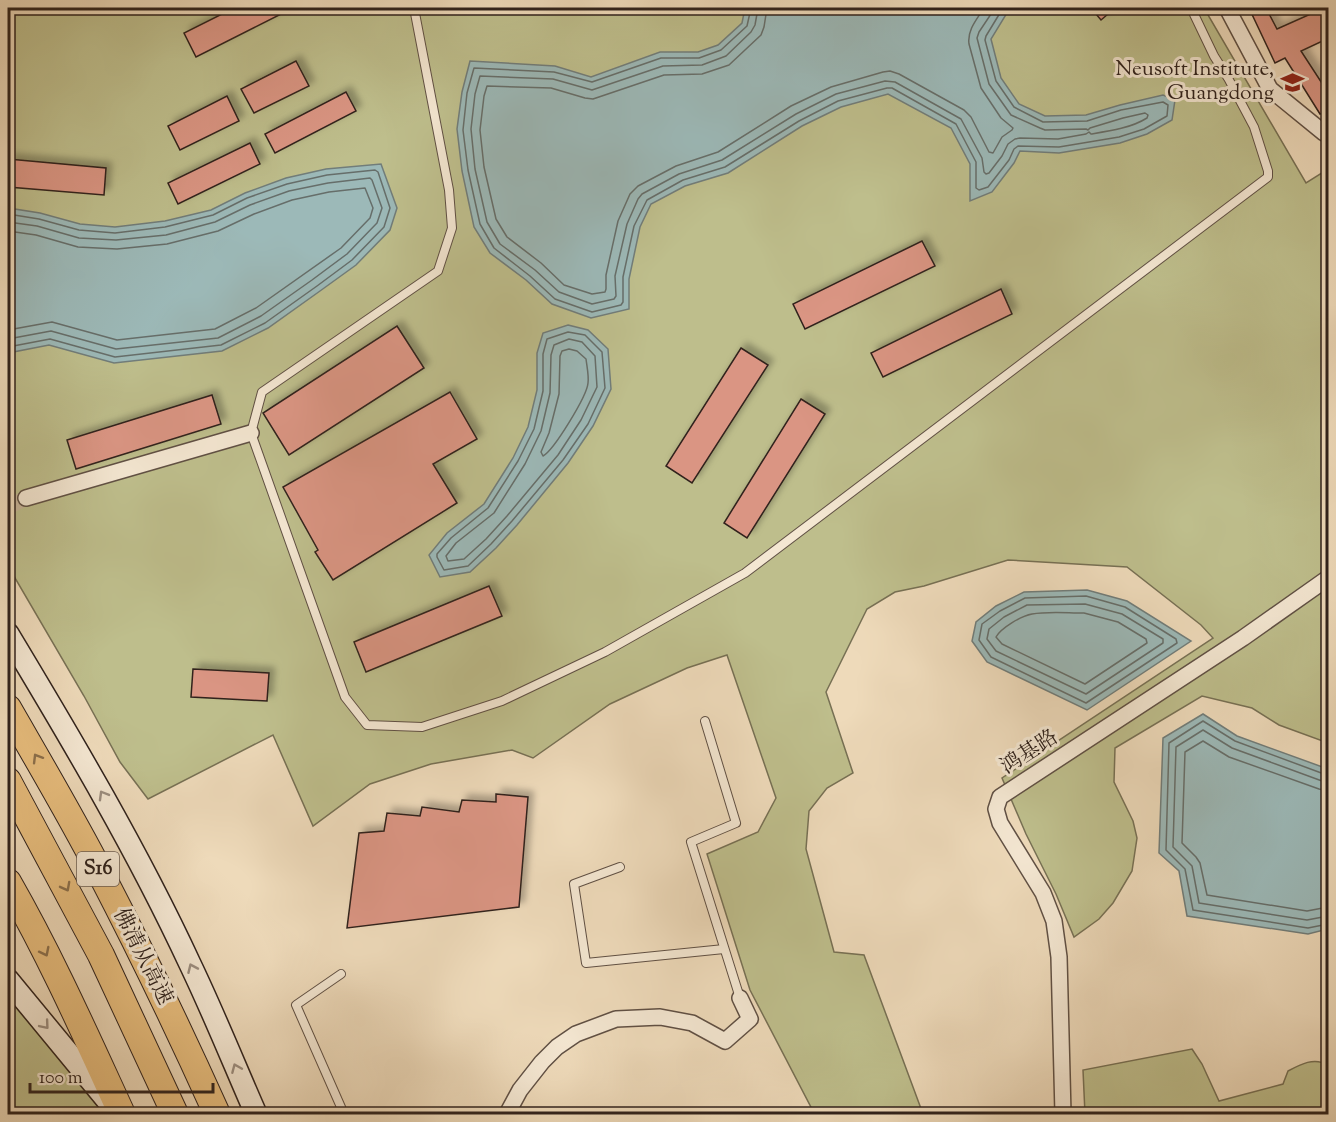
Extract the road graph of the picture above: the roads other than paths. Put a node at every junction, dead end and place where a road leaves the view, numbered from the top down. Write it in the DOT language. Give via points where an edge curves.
graph roads {
  1 [pos="414,8"];
  2 [pos="1191,8"];
  3 [pos="1227,8"];
  4 [pos="1329,130"];
  5 [pos="251,433"];
  6 [pos="26,498"];
  7 [pos="1329,578"];
  8 [pos="8,634"];
  9 [pos="8,708"];
  10 [pos="705,721"];
  11 [pos="8,781"];
  12 [pos="8,791"];
  13 [pos="45,849"];
  14 [pos="620,867"];
  15 [pos="8,882"];
  16 [pos="724,949"];
  17 [pos="341,974"];
  18 [pos="8,980"];
  19 [pos="740,998"];
  20 [pos="121,1114"];
  21 [pos="176,1114"];
  22 [pos="217,1114"];
  23 [pos="256,1114"];
  24 [pos="344,1114"];
  25 [pos="507,1114"];
  26 [pos="1063,1114"];
  1 -- 5 [label="lane" via="449,190 452,228 438,272 262,392"];
  2 -- 5 [label="lane" via="1254,127 1268,177 746,573 605,652 502,701 422,728 367,725 345,697"];
  3 -- 4 [label="street" via="1270,89 1324,132"];
  5 -- 6 [label="street"];
  7 -- 26 [label="street, 鸿基路" via="1243,639 1000,797 996,809 1000,823 1043,893 1054,921 1059,957"];
  23 -- 8 [label="main road, one-way" via="181,945 109,805"];
  22 -- 9 [label="highway, 佛清从高速 / S16, one-way" via="99,870"];
  10 -- 16 [label="lane" via="736,822 691,842"];
  11 -- 13 [label="highway, 佛清从高速 / S16"];
  12 -- 13 [label="highway"];
  13 -- 21 [label="highway, 佛清从高速 / S16, one-way" via="101,955"];
  14 -- 16 [label="lane" via="574,885 586,963"];
  15 -- 20 [label="highway, one-way"];
  16 -- 19 [label="lane"];
  17 -- 24 [label="lane" via="296,1005"];
  18 -- 20 [label="main road, one-way"];
  19 -- 25 [label="street" via="750,1019 725,1041 692,1023 660,1017 615,1019 576,1034 542,1062"];
}
